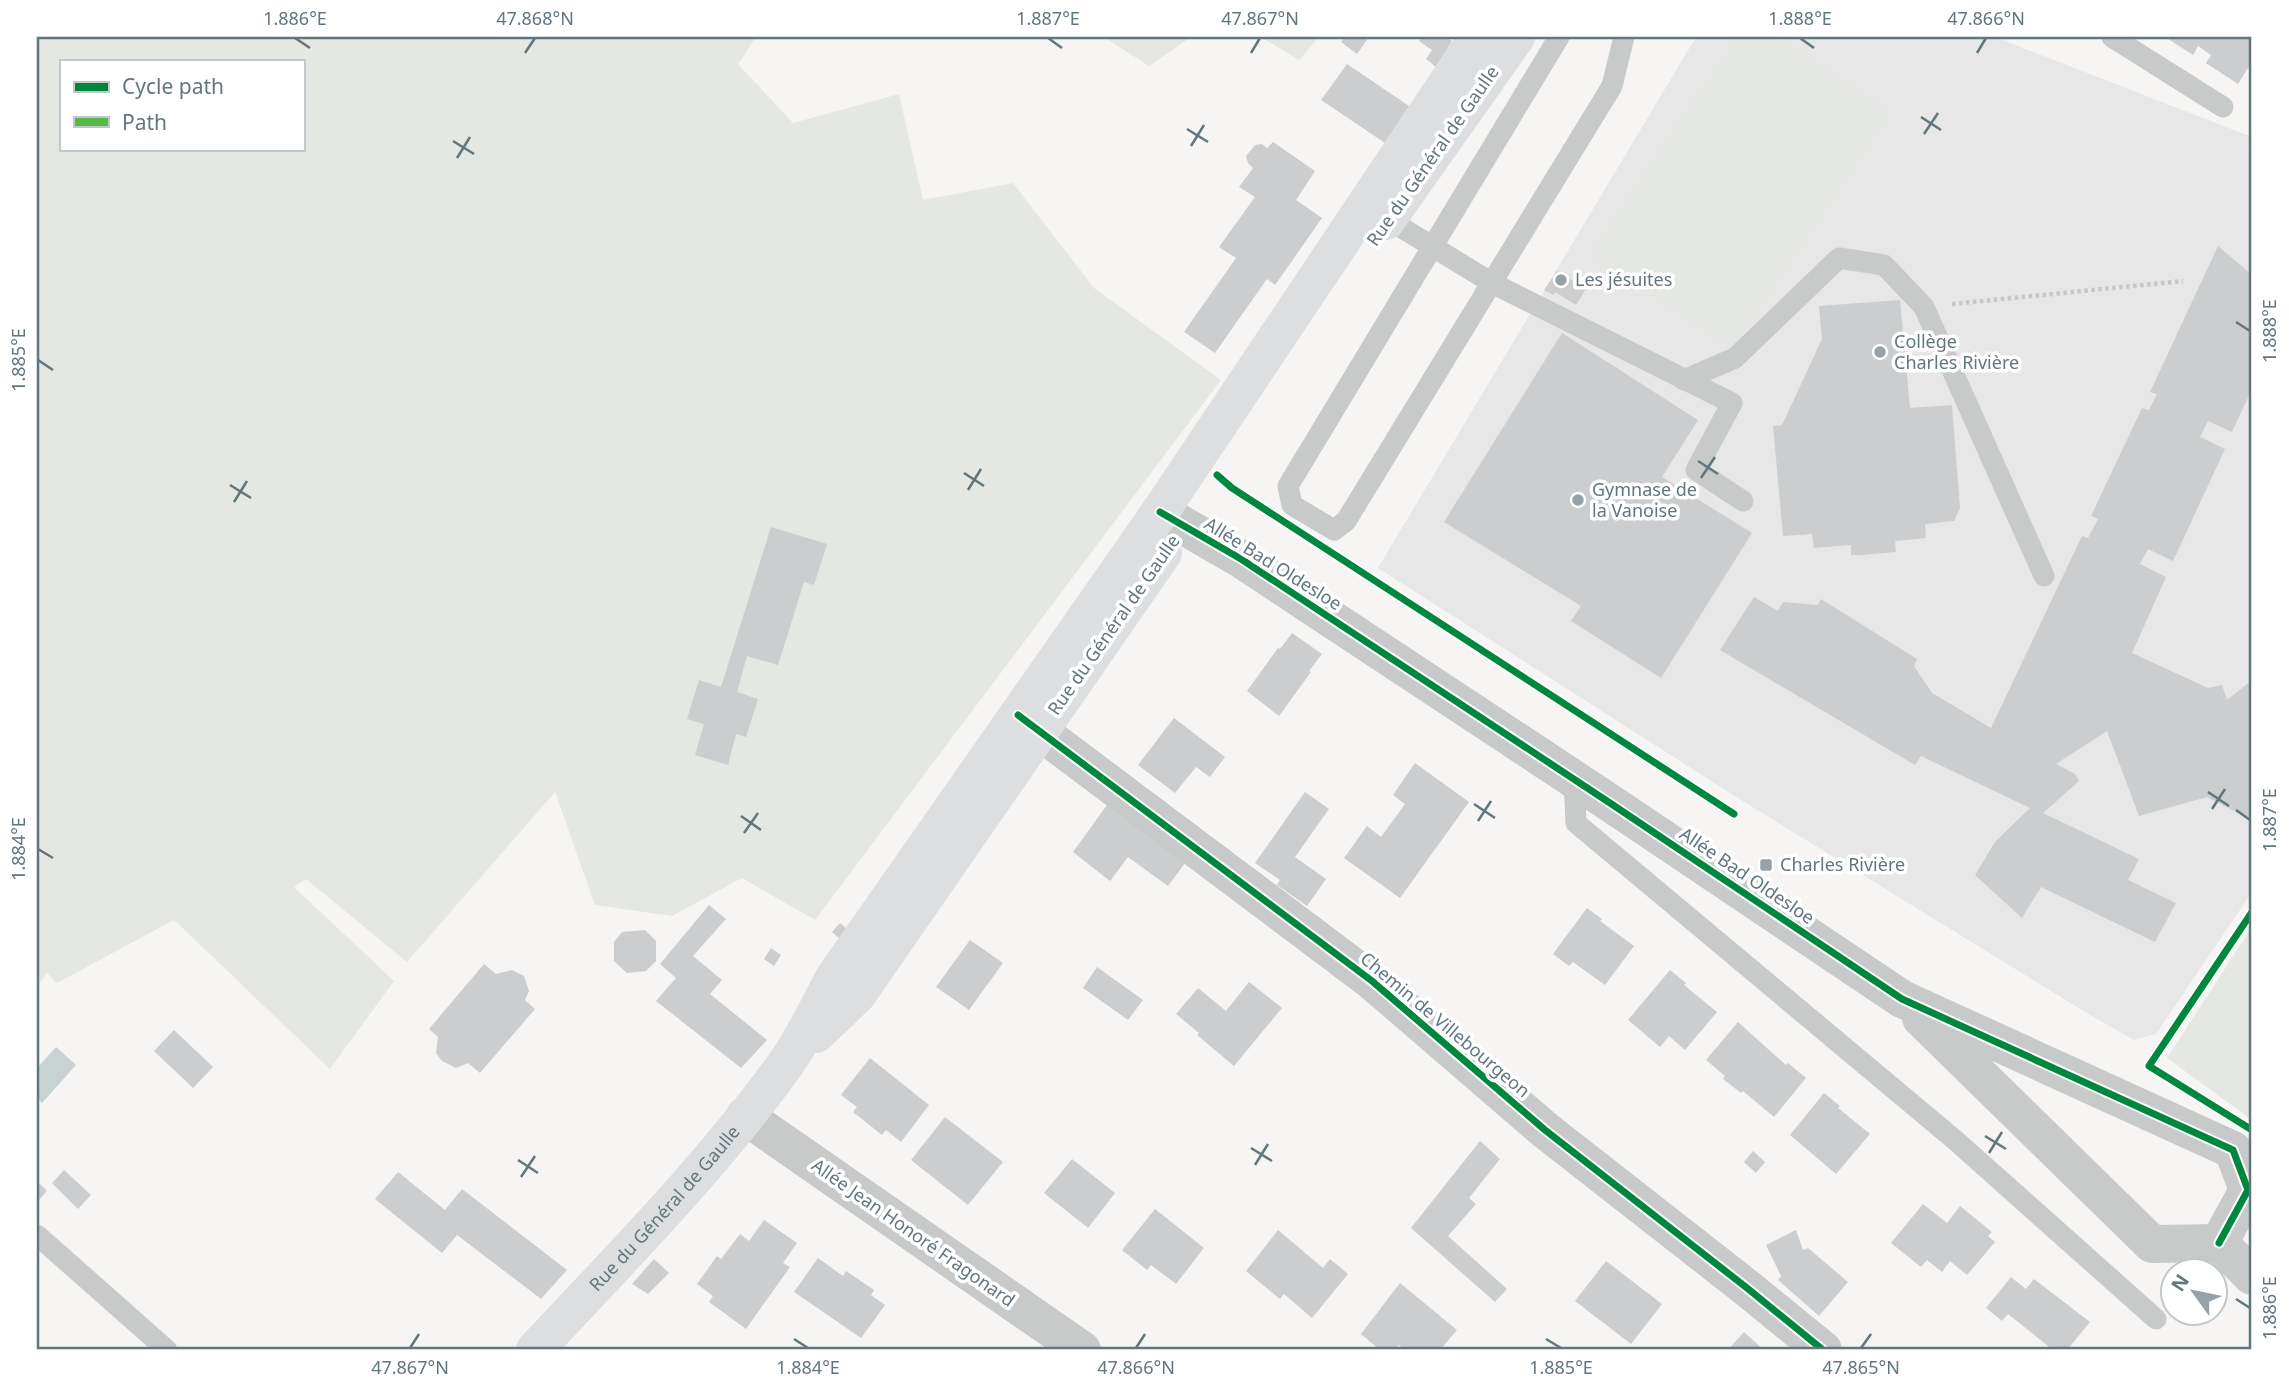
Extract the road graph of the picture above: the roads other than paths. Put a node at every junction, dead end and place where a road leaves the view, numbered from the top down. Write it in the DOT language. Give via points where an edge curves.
graph roads {
  1 [pos="1478,37"];
  2 [pos="1516,37"];
  3 [pos="1559,37"];
  4 [pos="1624,37"];
  5 [pos="2112,37"];
  6 [pos="2223,107"];
  7 [pos="1377,212"];
  8 [pos="1431,247"];
  9 [pos="1492,282"];
  10 [pos="1684,380"];
  11 [pos="1742,501"];
  12 [pos="1171,519"];
  13 [pos="2044,576"];
  14 [pos="1029,723"];
  15 [pos="1574,779"];
  16 [pos="1902,999"];
  17 [pos="745,1116"];
  18 [pos="37,1235"];
  19 [pos="2219,1243"];
  20 [pos="2252,1276"];
  21 [pos="2156,1319"];
  22 [pos="167,1350"];
  23 [pos="536,1350"];
  24 [pos="1082,1350"];
  25 [pos="1823,1350"];
  1 -- 7 [label="main road, Rue du Général de Gaulle"];
  2 -- 7 [label="main road, Rue du Général de Gaulle"];
  3 -- 8 [label="lane"];
  4 -- 9 [label="lane" via="1612,86"];
  5 -- 6 [label="lane"];
  7 -- 8 [label="lane"];
  7 -- 12 [label="main road, Rue du Général de Gaulle"];
  8 -- 9 [label="lane"];
  8 -- 9 [label="lane" via="1288,486 1292,505 1334,530 1346,521"];
  9 -- 10 [label="lane"];
  10 -- 11 [label="lane" via="1732,403 1696,470"];
  10 -- 13 [label="lane" via="1735,358 1839,258 1884,265 1924,307"];
  12 -- 14 [label="main road, Rue du Général de Gaulle"];
  12 -- 15 [label="street, Allée Bad Oldesloe" via="1241,559"];
  14 -- 17 [label="main road, Rue du Général de Gaulle" via="857,995 788,1059"];
  14 -- 25 [label="street, Chemin de Villebourgeon" via="1372,981 1545,1130"];
  15 -- 16 [label="street, Allée Bad Oldesloe"];
  15 -- 21 [label="lane" via="1576,823 1955,1140"];
  16 -- 19 [label="street, Allée Bad Oldesloe" via="2152,1244"];
  16 -- 19 [label="street, Allée Bad Oldesloe" via="2233,1150 2248,1190"];
  17 -- 23 [label="main road, Rue du Général de Gaulle"];
  17 -- 24 [label="street, Allée Jean Honoré Fragonard"];
  18 -- 22 [label="lane"];
  19 -- 20 [label="street"];
}
